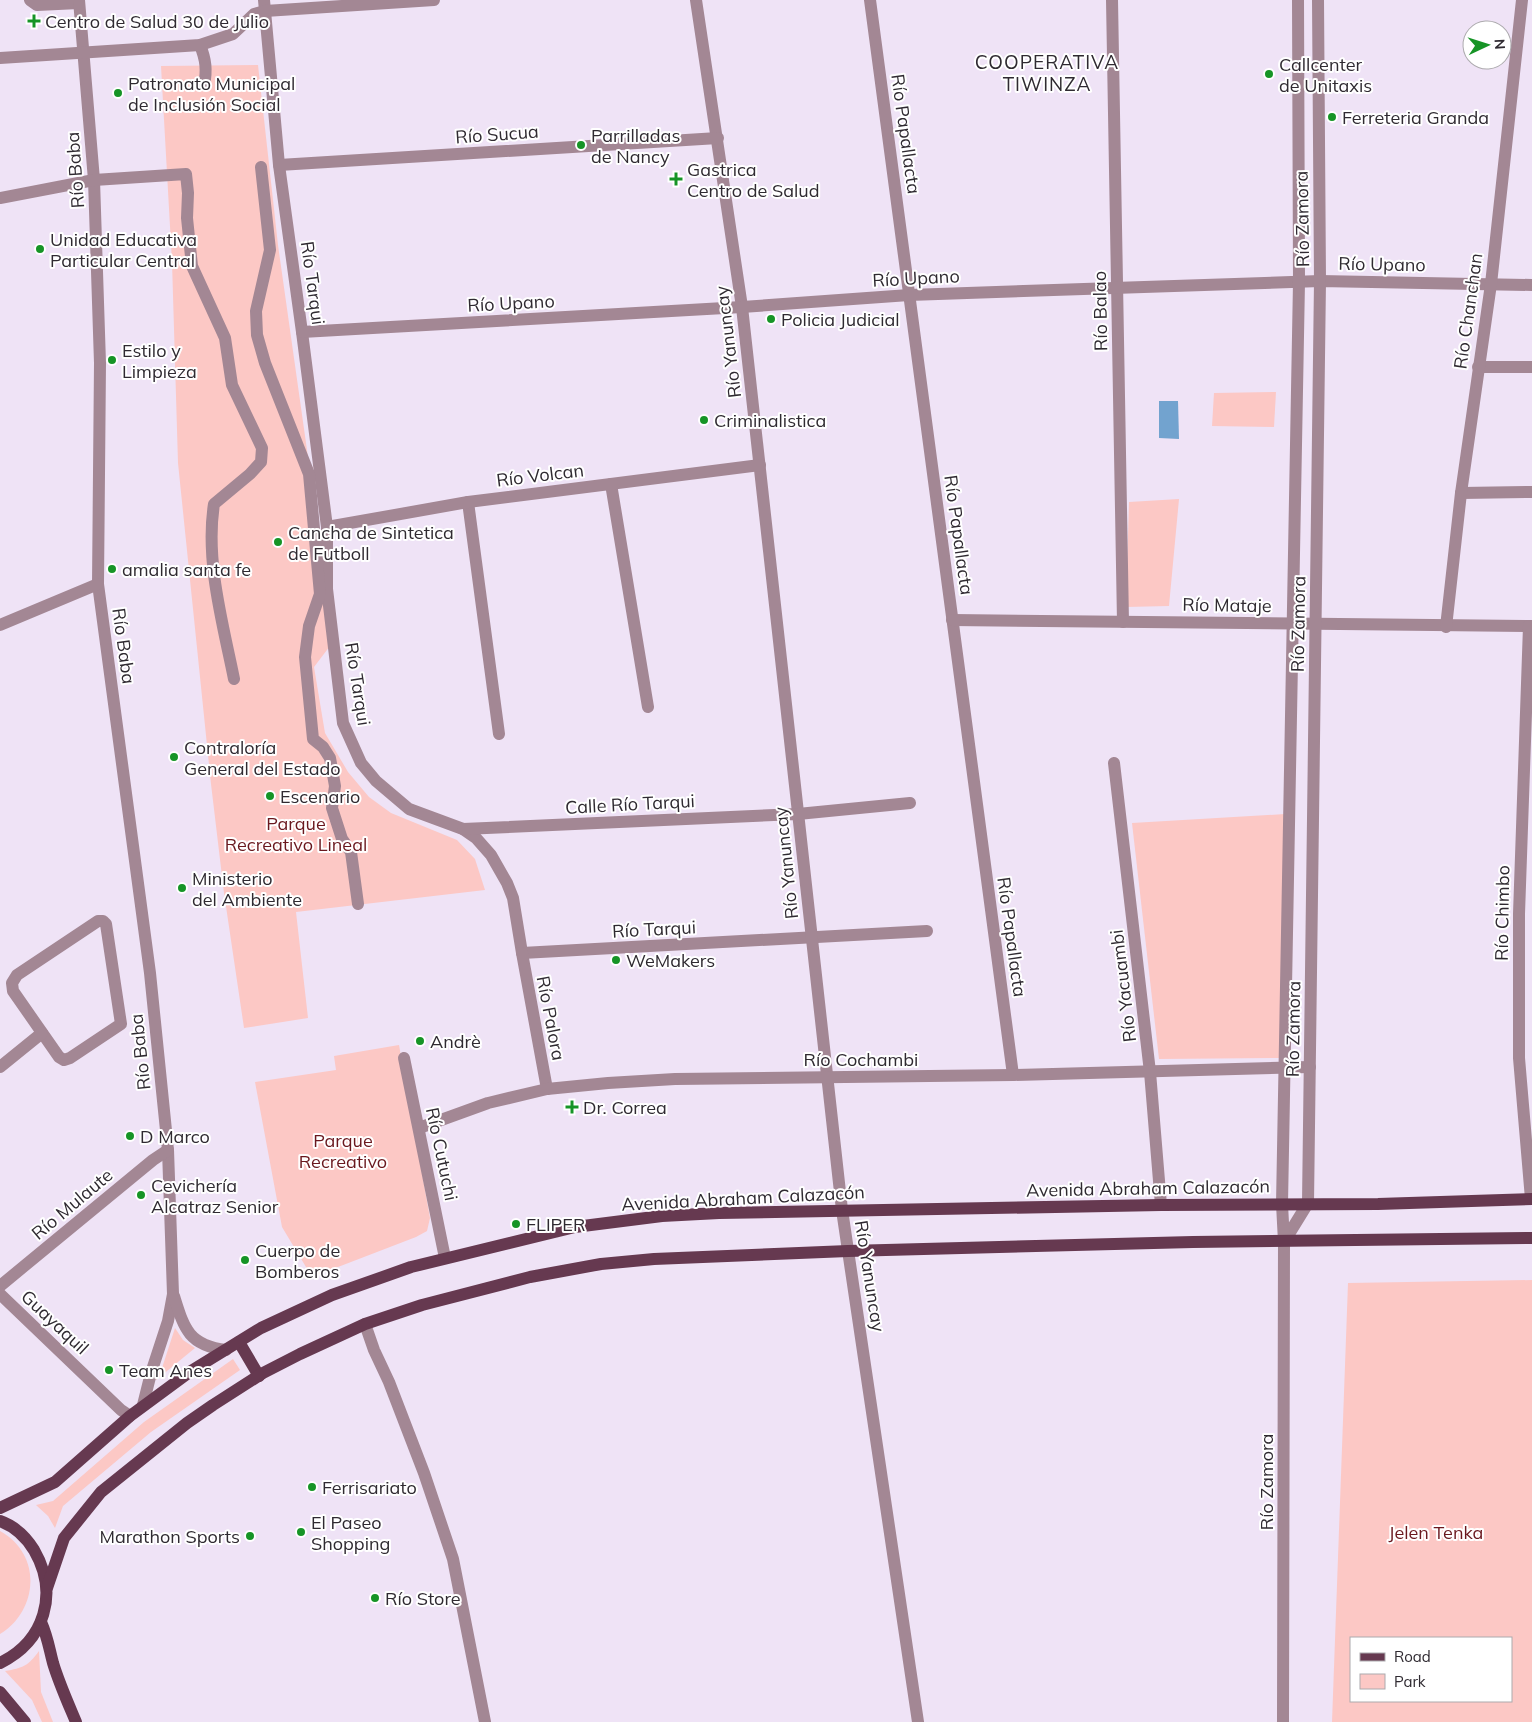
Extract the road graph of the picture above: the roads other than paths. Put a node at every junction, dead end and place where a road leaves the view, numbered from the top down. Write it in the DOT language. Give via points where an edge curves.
graph roads {
  1 [pos="30,0"];
  2 [pos="434,0"];
  3 [pos="696,0"];
  4 [pos="870,0"];
  5 [pos="1112,0"];
  6 [pos="1298,0"];
  7 [pos="1318,0"];
  8 [pos="1522,0"];
  9 [pos="79,2"];
  10 [pos="264,6"];
  11 [pos="200,46"];
  12 [pos="83,52"];
  13 [pos="0,58"];
  14 [pos="204,86"];
  15 [pos="718,138"];
  16 [pos="278,165"];
  17 [pos="261,166"];
  18 [pos="94,180"];
  19 [pos="0,198"];
  20 [pos="1320,281"];
  21 [pos="1299,282"];
  22 [pos="1491,284"];
  23 [pos="1532,284"];
  24 [pos="1118,288"];
  25 [pos="909,295"];
  26 [pos="742,307"];
  27 [pos="302,332"];
  28 [pos="1478,367"];
  29 [pos="1532,367"];
  30 [pos="760,465"];
  31 [pos="611,484"];
  32 [pos="1461,492"];
  33 [pos="1532,492"];
  34 [pos="468,502"];
  35 [pos="327,527"];
  36 [pos="98,584"];
  37 [pos="952,620"];
  38 [pos="1123,622"];
  39 [pos="1294,624"];
  40 [pos="1315,624"];
  41 [pos="0,625"];
  42 [pos="1446,626"];
  43 [pos="1530,626"];
  44 [pos="234,679"];
  45 [pos="648,707"];
  46 [pos="499,734"];
  47 [pos="1114,763"];
  48 [pos="910,803"];
  49 [pos="798,814"];
  50 [pos="463,829"];
  51 [pos="358,904"];
  52 [pos="926,931"];
  53 [pos="812,938"];
  54 [pos="522,953"];
  55 [pos="42,1033"];
  56 [pos="404,1058"];
  57 [pos="0,1067"];
  58 [pos="1310,1067"];
  59 [pos="1286,1068"];
  60 [pos="1150,1072"];
  61 [pos="1013,1075"];
  62 [pos="827,1076"];
  63 [pos="547,1089"];
  64 [pos="419,1128"];
  65 [pos="168,1150"];
  66 [pos="1531,1199"];
  67 [pos="1308,1203"];
  68 [pos="1282,1204"];
  69 [pos="1161,1205"];
  70 [pos="842,1210"];
  71 [pos="1532,1238"];
  72 [pos="1284,1242"];
  73 [pos="848,1250"];
  74 [pos="446,1258"];
  75 [pos="0,1286"];
  76 [pos="0,1294"];
  77 [pos="173,1294"];
  78 [pos="365,1324"];
  79 [pos="239,1342"];
  80 [pos="226,1350"];
  81 [pos="259,1376"];
  82 [pos="143,1405"];
  83 [pos="130,1416"];
  84 [pos="0,1508"];
  85 [pos="0,1521"];
  86 [pos="47,1588"];
  87 [pos="41,1622"];
  88 [pos="0,1663"];
  89 [pos="0,1692"];
  90 [pos="25,1722"];
  91 [pos="76,1722"];
  92 [pos="485,1722"];
  93 [pos="918,1722"];
  94 [pos="1283,1722"];
  1 -- 9 [label="street" via="37,4"];
  2 -- 10 [label="street"];
  3 -- 15 [label="street, Río Yanuncay"];
  4 -- 25 [label="street, Río Papallacta"];
  5 -- 24 [label="street, Río Balao"];
  6 -- 21 [label="street, Río Zamora"];
  7 -- 20 [label="street, Río Zamora"];
  8 -- 22 [label="street, Río Chanchan"];
  9 -- 12 [label="street, Río Baba"];
  10 -- 11 [label="street" via="233,34"];
  10 -- 16 [label="street, Río Tarqui"];
  11 -- 12 [label="street"];
  11 -- 14 [label="street" via="206,58"];
  12 -- 13 [label="street"];
  12 -- 18 [label="street, Río Baba"];
  15 -- 16 [label="street, Río Sucua"];
  15 -- 26 [label="street, Río Yanuncay"];
  16 -- 27 [label="street, Río Tarqui"];
  17 -- 51 [label="street" via="270,250 256,311 257,335 309,474 320,594 309,626 305,657 313,738 330,758 335,786 332,808 342,839 351,852"];
  18 -- 19 [label="street"];
  18 -- 36 [label="street, Río Baba" via="100,363"];
  18 -- 44 [label="street" via="186,174 192,266 225,338 232,384 262,448 261,462 214,504 211,523 217,592"];
  20 -- 21 [label="street, Río Upano"];
  20 -- 22 [label="street, Río Upano"];
  20 -- 40 [label="street, Río Zamora"];
  21 -- 24 [label="street, Río Upano"];
  21 -- 39 [label="street, Río Zamora"];
  22 -- 23 [label="street, Río Upano"];
  22 -- 28 [label="street, Río Chanchan"];
  24 -- 25 [label="street, Río Upano"];
  24 -- 38 [label="street, Río Balao"];
  25 -- 26 [label="street, Río Upano"];
  25 -- 37 [label="street, Río Papallacta"];
  26 -- 27 [label="street, Río Upano"];
  26 -- 30 [label="street, Río Yanuncay"];
  27 -- 35 [label="street, Río Tarqui"];
  28 -- 29 [label="street"];
  28 -- 32 [label="street, Río Chanchan"];
  30 -- 31 [label="street, Río Volcan"];
  30 -- 49 [label="street, Río Yanuncay"];
  31 -- 34 [label="street, Río Volcan"];
  31 -- 45 [label="street"];
  32 -- 33 [label="street"];
  32 -- 42 [label="street, Río Chanchan"];
  34 -- 35 [label="street, Río Volcan"];
  34 -- 46 [label="street"];
  35 -- 50 [label="street, Río Tarqui" via="327,589 343,723 352,744 376,781 409,809"];
  36 -- 41 [label="street"];
  36 -- 65 [label="street, Río Baba" via="150,973"];
  37 -- 38 [label="street, Río Mataje"];
  37 -- 61 [label="street, Río Papallacta"];
  38 -- 39 [label="street, Río Mataje"];
  39 -- 40 [label="street, Río Mataje"];
  39 -- 59 [label="street, Río Zamora"];
  40 -- 42 [label="street, Río Mataje"];
  40 -- 58 [label="street, Río Zamora"];
  42 -- 43 [label="street, Río Mataje"];
  43 -- 66 [label="street, Río Chimbo" via="1519,914 1518,1058"];
  47 -- 60 [label="street, Río Yacuambi"];
  48 -- 49 [label="street, Calle Río Tarqui"];
  49 -- 50 [label="street, Calle Río Tarqui"];
  49 -- 53 [label="street, Río Yanuncay"];
  50 -- 54 [label="street, Río Tarqui" via="491,855 507,882 513,898"];
  52 -- 53 [label="street, Río Tarqui"];
  53 -- 54 [label="street, Río Tarqui"];
  53 -- 62 [label="street, Río Yanuncay"];
  54 -- 63 [label="street, Río Palora"];
  55 -- 55 [label="street" via="13,991 12,983 17,974 98,921 103,921 121,1024 64,1060"];
  55 -- 57 [label="street"];
  56 -- 64 [label="street, Río Cutuchi"];
  58 -- 59 [label="street, Río Cochambi"];
  58 -- 67 [label="street, Río Zamora"];
  59 -- 60 [label="street, Río Cochambi"];
  59 -- 68 [label="street, Río Zamora"];
  60 -- 61 [label="street, Río Cochambi"];
  60 -- 69 [label="street, Río Yacuambi"];
  61 -- 62 [label="street, Río Cochambi"];
  62 -- 63 [label="street, Río Cochambi" via="675,1079"];
  62 -- 70 [label="street, Río Yanuncay"];
  63 -- 64 [label="street, Río Cochambi" via="488,1103"];
  64 -- 74 [label="street, Río Cutuchi"];
  65 -- 75 [label="street, Río Mulaute"];
  65 -- 77 [label="street, Río Baba"];
  66 -- 67 [label="main road, Avenida Abraham Calazacón"];
  67 -- 68 [label="main road, Avenida Abraham Calazacón"];
  67 -- 72 [label="street"];
  68 -- 69 [label="main road, Avenida Abraham Calazacón"];
  68 -- 72 [label="street, Río Zamora"];
  69 -- 70 [label="main road, Avenida Abraham Calazacón"];
  70 -- 73 [label="street, Río Yanuncay"];
  70 -- 74 [label="main road, Avenida Abraham Calazacón" via="719,1213 622,1220"];
  71 -- 72 [label="main road"];
  72 -- 73 [label="main road"];
  72 -- 94 [label="street, Río Zamora"];
  73 -- 78 [label="main road" via="654,1259 584,1267 465,1293"];
  73 -- 93 [label="street, Río Yanuncay"];
  74 -- 79 [label="main road, Avenida Abraham Calazacón" via="332,1295 261,1328"];
  76 -- 83 [label="street, Guayaquil"];
  77 -- 80 [label="street, Río Baba" via="186,1331 210,1347"];
  77 -- 82 [label="street, Río Baba"];
  78 -- 81 [label="main road"];
  78 -- 92 [label="street" via="424,1473 453,1559"];
  79 -- 80 [label="main road, Avenida Abraham Calazacón"];
  79 -- 81 [label="main road"];
  80 -- 82 [label="main road, Avenida Abraham Calazacón"];
  81 -- 86 [label="main road" via="187,1423 101,1492 64,1538"];
  82 -- 83 [label="main road, Avenida Abraham Calazacón"];
  83 -- 84 [label="main road, Avenida Abraham Calazacón" via="55,1482"];
  85 -- 86 [label="main road" via="9,1524 28,1541 42,1563"];
  86 -- 87 [label="main road"];
  87 -- 88 [label="main road" via="25,1646"];
  87 -- 91 [label="main road" via="58,1679"];
  89 -- 90 [label="main road"];
}
